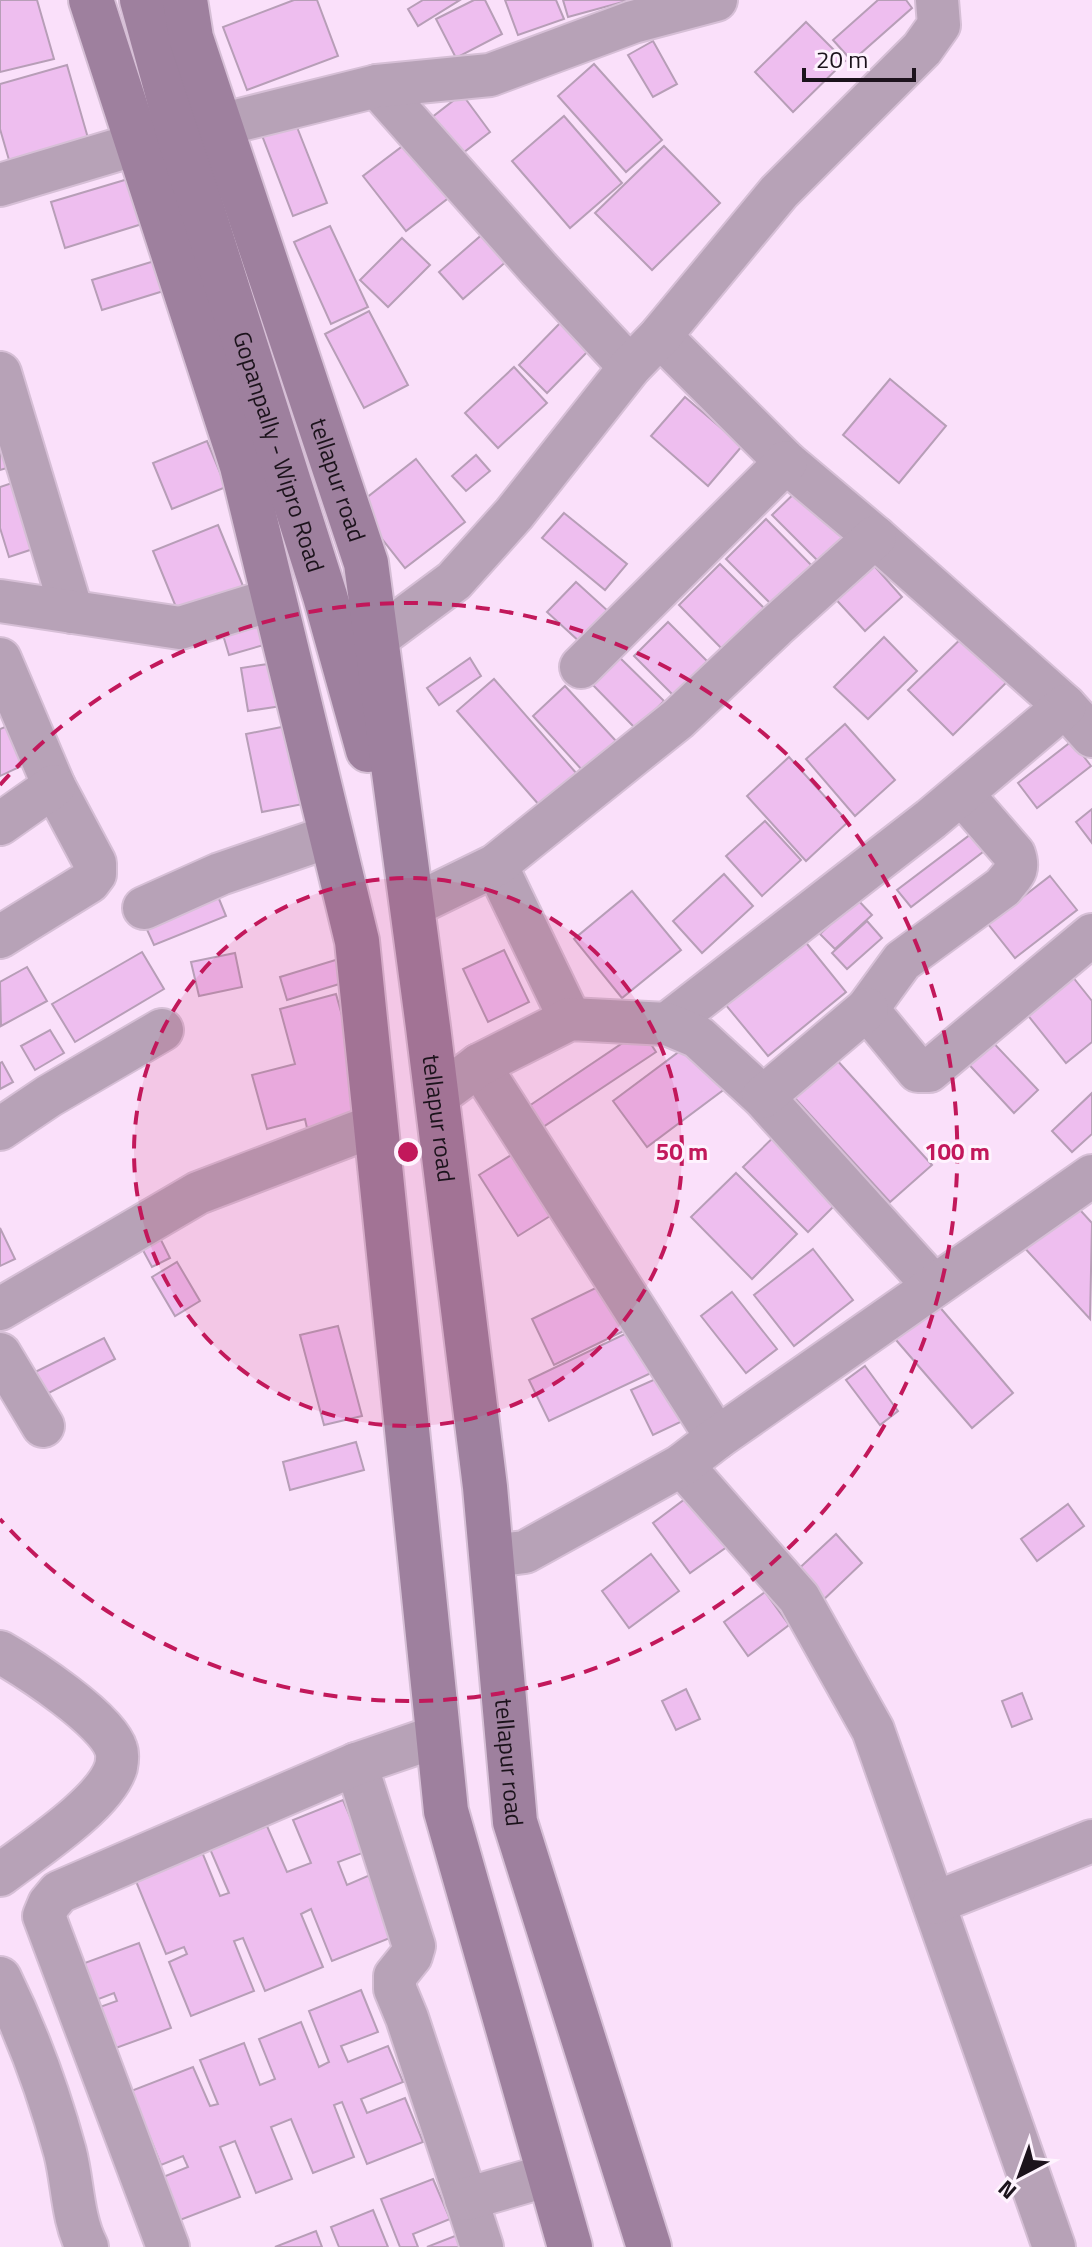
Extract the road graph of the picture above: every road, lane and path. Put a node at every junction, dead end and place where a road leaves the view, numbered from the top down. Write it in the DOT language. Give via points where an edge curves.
graph roads {
  1 [pos="91,0"];
  2 [pos="185,0"];
  3 [pos="716,0"];
  4 [pos="937,0"];
  5 [pos="657,8"];
  6 [pos="147,19"];
  7 [pos="377,86"];
  8 [pos="220,125"];
  9 [pos="137,144"];
  10 [pos="0,185"];
  11 [pos="660,336"];
  12 [pos="630,367"];
  13 [pos="0,373"];
  14 [pos="786,462"];
  15 [pos="875,537"];
  16 [pos="274,599"];
  17 [pos="0,601"];
  18 [pos="72,612"];
  19 [pos="376,639"];
  20 [pos="0,659"];
  21 [pos="581,667"];
  22 [pos="1085,727"];
  23 [pos="54,786"];
  24 [pos="962,794"];
  25 [pos="0,824"];
  26 [pos="331,836"];
  27 [pos="496,865"];
  28 [pos="412,906"];
  29 [pos="144,908"];
  30 [pos="0,937"];
  31 [pos="1085,955"];
  32 [pos="867,1009"];
  33 [pos="570,1019"];
  34 [pos="667,1024"];
  35 [pos="162,1030"];
  36 [pos="479,1065"];
  37 [pos="436,1097"];
  38 [pos="763,1097"];
  39 [pos="376,1125"];
  40 [pos="0,1129"];
  41 [pos="1092,1176"];
  42 [pos="934,1286"];
  43 [pos="0,1309"];
  44 [pos="0,1354"];
  45 [pos="43,1426"];
  46 [pos="717,1438"];
  47 [pos="682,1465"];
  48 [pos="491,1556"];
  49 [pos="0,1652"];
  50 [pos="438,1736"];
  51 [pos="368,1760"];
  52 [pos="1092,1841"];
  53 [pos="0,1875"];
  54 [pos="934,1903"];
  55 [pos="0,1978"];
  56 [pos="549,2175"];
  57 [pos="466,2199"];
  58 [pos="87,2247"];
  59 [pos="168,2247"];
  60 [pos="482,2247"];
  61 [pos="570,2247"];
  62 [pos="649,2247"];
  63 [pos="1054,2247"];
  1 -- 9 [label="street"];
  2 -- 8 [label="street, tellapur road" via="191,38"];
  3 -- 5 [label="street"];
  4 -- 11 [label="street" via="939,25 922,49 779,192"];
  5 -- 7 [label="street" via="633,22 490,75"];
  6 -- 28 [label="street, Gopanpally - Wipro Road" via="325,596"];
  7 -- 8 [label="street"];
  7 -- 12 [label="street"];
  8 -- 19 [label="street, tellapur road" via="366,563"];
  9 -- 10 [label="street"];
  9 -- 16 [label="street" via="242,466"];
  11 -- 12 [label="street"];
  11 -- 14 [label="street"];
  12 -- 19 [label="street" via="454,581"];
  13 -- 18 [label="street"];
  14 -- 15 [label="street"];
  14 -- 21 [label="street"];
  15 -- 22 [label="street"];
  15 -- 27 [label="street" via="678,719"];
  16 -- 18 [label="street" via="180,628"];
  16 -- 26 [label="street"];
  17 -- 18 [label="street"];
  19 -- 28 [label="street, tellapur road"];
  20 -- 23 [label="street"];
  22 -- 24 [label="street"];
  23 -- 25 [label="street"];
  23 -- 30 [label="street" via="95,863 95,874"];
  24 -- 32 [label="street" via="1014,854 1015,873 902,961"];
  24 -- 34 [label="street"];
  26 -- 29 [label="street" via="220,874"];
  26 -- 39 [label="street" via="357,941"];
  27 -- 28 [label="street"];
  27 -- 33 [label="street"];
  28 -- 37 [label="street, tellapur road"];
  31 -- 32 [label="street" via="929,1071 918,1071"];
  32 -- 38 [label="street"];
  33 -- 34 [label="street"];
  33 -- 36 [label="street"];
  34 -- 38 [label="street" via="698,1037"];
  35 -- 40 [label="street"];
  36 -- 37 [label="street"];
  36 -- 46 [label="street"];
  37 -- 48 [label="street, tellapur road"];
  38 -- 42 [label="street"];
  39 -- 43 [label="street" via="198,1193"];
  39 -- 50 [label="street"];
  41 -- 42 [label="street"];
  42 -- 46 [label="street"];
  44 -- 45 [label="street"];
  46 -- 47 [label="street"];
  47 -- 48 [label="street" via="525,1552"];
  47 -- 54 [label="street" via="799,1598 873,1730"];
  48 -- 62 [label="street, tellapur road" via="515,1822"];
  49 -- 53 [label="street" via="73,1701 109,1737 117,1757 97,1797"];
  50 -- 51 [label="street"];
  50 -- 56 [label="street" via="446,1811"];
  51 -- 57 [label="street" via="414,1946 395,1976 395,1989"];
  51 -- 59 [label="street" via="59,1892 44,1916"];
  52 -- 54 [label="street"];
  54 -- 63 [label="street"];
  55 -- 58 [label="street" via="49,2101"];
  56 -- 57 [label="street"];
  56 -- 61 [label="street"];
  57 -- 60 [label="street"];
}
